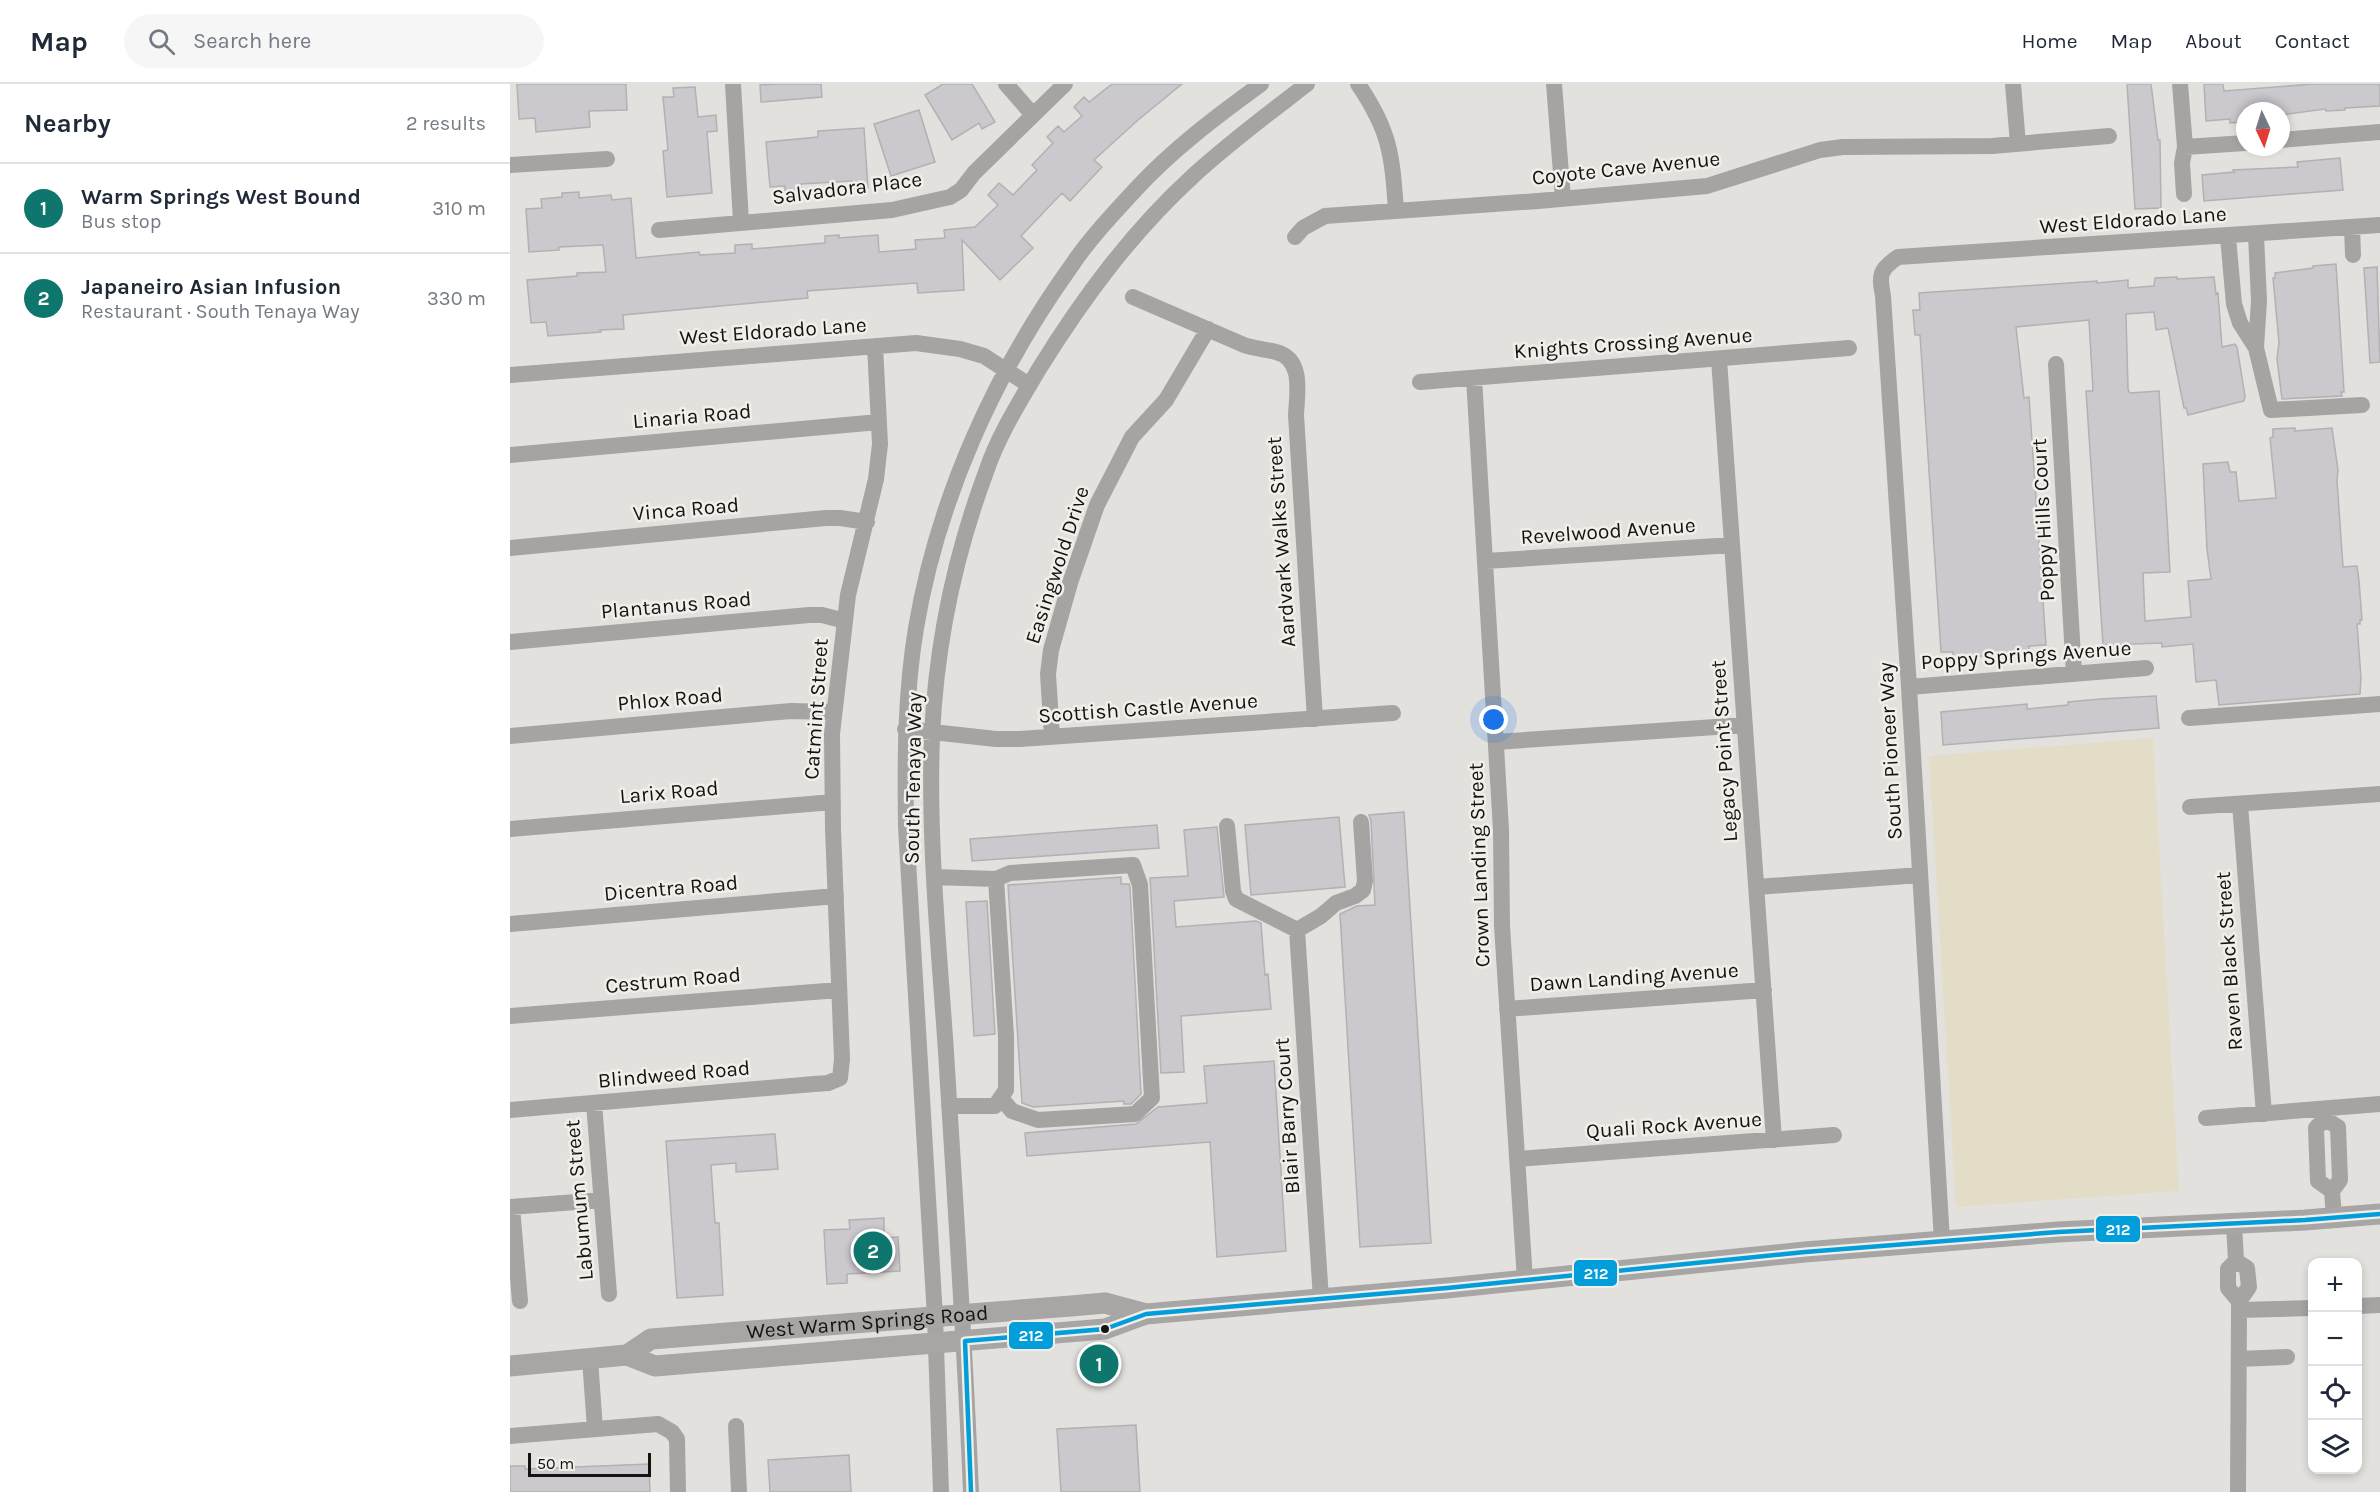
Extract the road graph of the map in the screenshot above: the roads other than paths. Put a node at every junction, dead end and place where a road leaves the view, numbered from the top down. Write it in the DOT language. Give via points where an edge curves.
graph roads {
  1 [pos="733,84"];
  2 [pos="1006,84"];
  3 [pos="1065,84"];
  4 [pos="1261,84"];
  5 [pos="1307,84"];
  6 [pos="1358,84"];
  7 [pos="1554,84"];
  8 [pos="2013,84"];
  9 [pos="2180,84"];
  10 [pos="1033,115"];
  11 [pos="2380,132"];
  12 [pos="2109,136"];
  13 [pos="2290,139"];
  14 [pos="2236,143"];
  15 [pos="2018,144"];
  16 [pos="2185,147"];
  17 [pos="607,159"];
  18 [pos="510,165"];
  19 [pos="2184,194"];
  20 [pos="1563,199"];
  21 [pos="1396,210"];
  22 [pos="741,222"];
  23 [pos="2380,225"];
  24 [pos="2352,227"];
  25 [pos="659,230"];
  26 [pos="2256,234"];
  27 [pos="1294,237"];
  28 [pos="2228,237"];
  29 [pos="2353,255"];
  30 [pos="1890,262"];
  31 [pos="1133,297"];
  32 [pos="1208,329"];
  33 [pos="875,346"];
  34 [pos="1849,348"];
  35 [pos="2256,348"];
  36 [pos="1719,359"];
  37 [pos="2056,364"];
  38 [pos="1006,370"];
  39 [pos="510,375"];
  40 [pos="1474,378"];
  41 [pos="1420,382"];
  42 [pos="1029,385"];
  43 [pos="2362,405"];
  44 [pos="879,422"];
  45 [pos="510,455"];
  46 [pos="867,522"];
  47 [pos="1732,545"];
  48 [pos="510,548"];
  49 [pos="1486,561"];
  50 [pos="845,621"];
  51 [pos="510,642"];
  52 [pos="2146,668"];
  53 [pos="2074,674"];
  54 [pos="1909,687"];
  55 [pos="2380,704"];
  56 [pos="834,712"];
  57 [pos="1393,713"];
  58 [pos="2189,718"];
  59 [pos="1315,719"];
  60 [pos="1745,725"];
  61 [pos="905,729"];
  62 [pos="932,732"];
  63 [pos="510,736"];
  64 [pos="1052,737"];
  65 [pos="1497,742"];
  66 [pos="2380,794"];
  67 [pos="832,802"];
  68 [pos="2240,804"];
  69 [pos="2190,807"];
  70 [pos="1361,822"];
  71 [pos="1227,825"];
  72 [pos="510,829"];
  73 [pos="1920,875"];
  74 [pos="934,877"];
  75 [pos="996,879"];
  76 [pos="1757,887"];
  77 [pos="836,896"];
  78 [pos="510,924"];
  79 [pos="1297,930"];
  80 [pos="839,990"];
  81 [pos="1764,990"];
  82 [pos="1507,1009"];
  83 [pos="510,1016"];
  84 [pos="840,1078"];
  85 [pos="1001,1098"];
  86 [pos="594,1103"];
  87 [pos="2380,1104"];
  88 [pos="949,1106"];
  89 [pos="510,1110"];
  90 [pos="2264,1114"];
  91 [pos="2325,1114"];
  92 [pos="2206,1118"];
  93 [pos="1834,1136"];
  94 [pos="1774,1140"];
  95 [pos="1517,1159"];
  96 [pos="602,1200"];
  97 [pos="511,1207"];
  98 [pos="2380,1214"];
  99 [pos="2334,1217"];
  100 [pos="2234,1224"];
  101 [pos="1942,1241"];
  102 [pos="1525,1280"];
  103 [pos="609,1294"];
  104 [pos="1321,1299"];
  105 [pos="520,1301"];
  106 [pos="2380,1305"];
  107 [pos="2239,1306"];
  108 [pos="2362,1306"];
  109 [pos="2308,1308"];
  110 [pos="963,1314"];
  111 [pos="1146,1314"];
  112 [pos="935,1317"];
  113 [pos="965,1341"];
  114 [pos="936,1344"];
  115 [pos="627,1355"];
  116 [pos="2287,1357"];
  117 [pos="590,1359"];
  118 [pos="2239,1359"];
  119 [pos="510,1366"];
  120 [pos="736,1426"];
  121 [pos="595,1429"];
  122 [pos="510,1436"];
  123 [pos="678,1492"];
  124 [pos="739,1492"];
  125 [pos="941,1492"];
  126 [pos="971,1492"];
  127 [pos="2238,1492"];
  1 -- 22 [label="street"];
  2 -- 10 [label="street"];
  3 -- 10 [label="street, Salvadora Place"];
  4 -- 38 [label="street, South Tenaya Way" via="1211,120 1137,188 1072,264"];
  5 -- 42 [label="street, South Tenaya Way" via="1191,178 1131,239 1091,289"];
  6 -- 21 [label="street" via="1389,144"];
  7 -- 20 [label="street"];
  8 -- 15 [label="street"];
  9 -- 16 [label="street"];
  10 -- 22 [label="street, Salvadora Place" via="950,198 892,210"];
  11 -- 13 [label="street"];
  12 -- 15 [label="street, Coyote Cave Avenue"];
  14 -- 16 [label="street"];
  15 -- 20 [label="street, Coyote Cave Avenue" via="1843,147 1820,150 1707,186"];
  16 -- 19 [label="street"];
  17 -- 18 [label="street"];
  20 -- 21 [label="street, Coyote Cave Avenue"];
  21 -- 27 [label="street, Coyote Cave Avenue" via="1325,216"];
  22 -- 25 [label="street, Salvadora Place"];
  23 -- 24 [label="street, West Eldorado Lane"];
  24 -- 26 [label="street, West Eldorado Lane"];
  24 -- 29 [label="street"];
  26 -- 28 [label="street, West Eldorado Lane"];
  26 -- 35 [label="street"];
  28 -- 30 [label="street, West Eldorado Lane" via="1898,257"];
  28 -- 35 [label="street" via="2234,304 2240,323"];
  30 -- 54 [label="street, South Pioneer Way" via="1880,279"];
  31 -- 32 [label="street"];
  32 -- 59 [label="street, Aardvark Walks Street" via="1262,351 1284,355 1297,374 1296,414"];
  32 -- 64 [label="street, Easingwold Drive" via="1166,400 1132,437 1097,506 1051,650 1048,674"];
  33 -- 38 [label="street, West Eldorado Lane" via="916,343 960,349 984,356"];
  33 -- 39 [label="street, West Eldorado Lane"];
  33 -- 44 [label="street, Catmint Street"];
  34 -- 36 [label="street, Knights Crossing Avenue"];
  35 -- 43 [label="street" via="2271,410"];
  36 -- 40 [label="street, Knights Crossing Avenue"];
  36 -- 47 [label="street, Legacy Point Street"];
  37 -- 53 [label="street, Poppy Hills Court"];
  38 -- 42 [label="street, West Eldorado Lane"];
  38 -- 61 [label="street, South Tenaya Way" via="962,467 939,533 916,629"];
  40 -- 41 [label="street, Knights Crossing Avenue"];
  40 -- 49 [label="street, Crown Landing Street"];
  42 -- 62 [label="street, South Tenaya Way" via="986,469 965,541 943,634"];
  44 -- 45 [label="street, Linaria Road"];
  44 -- 46 [label="street, Catmint Street" via="876,479"];
  46 -- 48 [label="street, Vinca Road" via="826,518"];
  46 -- 50 [label="street, Catmint Street"];
  47 -- 49 [label="street, Revelwood Avenue"];
  47 -- 60 [label="street, Legacy Point Street"];
  49 -- 65 [label="street, Crown Landing Street"];
  50 -- 51 [label="street, Plantanus Road" via="809,615"];
  50 -- 56 [label="street, Catmint Street"];
  52 -- 53 [label="street, Poppy Springs Avenue"];
  53 -- 54 [label="street, Poppy Springs Avenue"];
  54 -- 73 [label="street, South Pioneer Way"];
  55 -- 58 [label="street"];
  56 -- 63 [label="street, Phlox Road" via="791,711"];
  56 -- 67 [label="street, Catmint Street"];
  57 -- 59 [label="street, Scottish Castle Avenue"];
  59 -- 64 [label="street, Scottish Castle Avenue"];
  60 -- 65 [label="street"];
  60 -- 76 [label="street, Legacy Point Street"];
  61 -- 62 [label="street, Scottish Castle Avenue"];
  61 -- 112 [label="street, South Tenaya Way" via="906,827"];
  62 -- 64 [label="street, Scottish Castle Avenue" via="996,739"];
  62 -- 74 [label="street, South Tenaya Way"];
  65 -- 82 [label="street, Crown Landing Street"];
  66 -- 68 [label="street"];
  67 -- 72 [label="street, Larix Road"];
  67 -- 77 [label="street, Catmint Street"];
  68 -- 69 [label="street"];
  68 -- 90 [label="street, Raven Black Street"];
  70 -- 79 [label="street" via="1363,890"];
  71 -- 79 [label="street" via="1236,899"];
  73 -- 76 [label="street"];
  73 -- 101 [label="street, South Pioneer Way"];
  74 -- 75 [label="street"];
  74 -- 88 [label="street, South Tenaya Way"];
  75 -- 85 [label="street" via="1006,1035 1006,1090"];
  75 -- 85 [label="street" via="1010,873 1133,866 1140,885 1152,1098 1134,1114 1038,1120 1012,1111"];
  76 -- 81 [label="street, Legacy Point Street"];
  77 -- 78 [label="street, Dicentra Road"];
  77 -- 80 [label="street, Catmint Street"];
  79 -- 104 [label="street, Blair Barry Court"];
  80 -- 83 [label="street, Cestrum Road"];
  80 -- 84 [label="street, Catmint Street"];
  81 -- 82 [label="street, Dawn Landing Avenue"];
  81 -- 94 [label="street, Legacy Point Street"];
  82 -- 95 [label="street, Crown Landing Street"];
  84 -- 86 [label="street, Blindweed Road" via="828,1083"];
  85 -- 88 [label="street" via="995,1106"];
  86 -- 89 [label="street, Blindweed Road"];
  86 -- 96 [label="street, Labumum Street"];
  87 -- 91 [label="street"];
  88 -- 110 [label="street, South Tenaya Way"];
  90 -- 91 [label="street"];
  90 -- 92 [label="street"];
  91 -- 99 [label="street" via="2337,1127 2340,1180 2332,1191"];
  93 -- 94 [label="street, Quali Rock Avenue"];
  94 -- 95 [label="street, Quali Rock Avenue"];
  95 -- 102 [label="street, Crown Landing Street"];
  96 -- 97 [label="street"];
  96 -- 103 [label="street, Labumum Street"];
  97 -- 105 [label="street"];
  98 -- 99 [label="main road, West Warm Springs Road"];
  99 -- 100 [label="main road, West Warm Springs Road"];
  100 -- 101 [label="main road, West Warm Springs Road"];
  100 -- 107 [label="street" via="2236,1261 2247,1268 2249,1287"];
  101 -- 102 [label="main road, West Warm Springs Road"];
  102 -- 104 [label="main road, West Warm Springs Road"];
  104 -- 111 [label="main road, West Warm Springs Road"];
  106 -- 108 [label="street"];
  107 -- 109 [label="street"];
  107 -- 118 [label="street"];
  110 -- 111 [label="main road, West Warm Springs Road" via="1105,1303"];
  110 -- 112 [label="main road, West Warm Springs Road"];
  110 -- 113 [label="street, South Tenaya Way"];
  111 -- 113 [label="main road, West Warm Springs Road" via="1105,1329"];
  112 -- 114 [label="street, South Tenaya Way"];
  112 -- 115 [label="main road, West Warm Springs Road" via="651,1340"];
  113 -- 114 [label="main road, West Warm Springs Road"];
  113 -- 126 [label="street, South Tenaya Way"];
  114 -- 115 [label="main road, West Warm Springs Road" via="655,1366"];
  114 -- 125 [label="street, South Tenaya Way"];
  115 -- 117 [label="main road, West Warm Springs Road"];
  116 -- 118 [label="street"];
  117 -- 119 [label="main road, West Warm Springs Road"];
  117 -- 121 [label="street"];
  118 -- 127 [label="street"];
  120 -- 124 [label="street"];
  121 -- 122 [label="street"];
  121 -- 123 [label="street" via="658,1424 672,1431 676,1439"];
}
